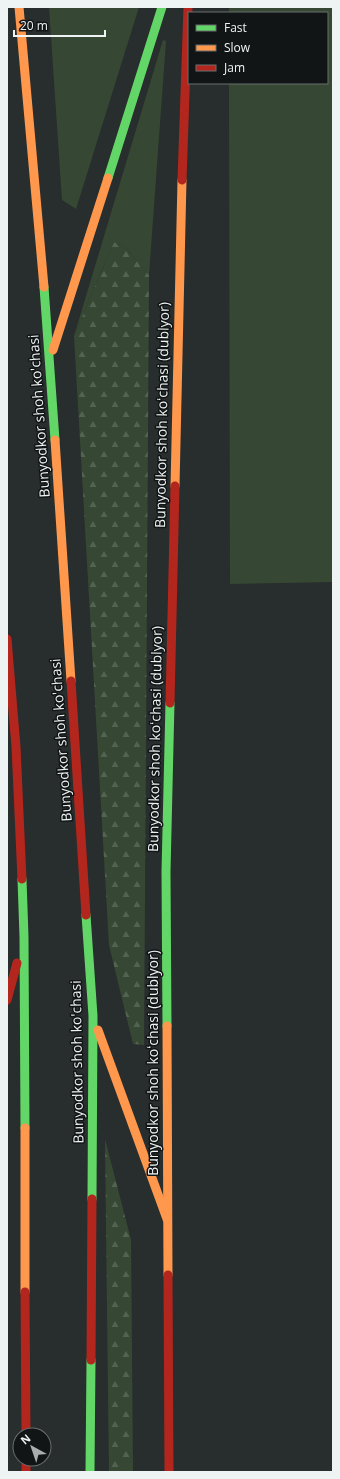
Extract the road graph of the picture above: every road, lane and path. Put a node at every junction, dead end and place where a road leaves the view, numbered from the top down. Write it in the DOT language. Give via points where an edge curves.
graph roads {
  1 [pos="19,7"];
  2 [pos="162,7"];
  3 [pos="188,7"];
  4 [pos="50,358"];
  5 [pos="7,639"];
  6 [pos="24,937"];
  7 [pos="7,1000"];
  8 [pos="93,1016"];
  9 [pos="167,1219"];
  10 [pos="26,1427"];
  11 [pos="90,1472"];
  12 [pos="169,1472"];
  1 -- 4 [label="main road, Bunyodkor shoh ko'chasi"];
  2 -- 4 [label="main road"];
  3 -- 9 [label="main road, Bunyodkor shoh koʻchasi (dublyor)" via="183,110 166,872"];
  4 -- 8 [label="main road, Bunyodkor shoh ko'chasi"];
  5 -- 6 [label="main road" via="16,746"];
  6 -- 7 [label="main road"];
  6 -- 10 [label="main road"];
  8 -- 9 [label="main road"];
  8 -- 11 [label="main road, Bunyodkor shoh ko'chasi"];
  9 -- 12 [label="main road, Bunyodkor shoh koʻchasi (dublyor)"];
}
